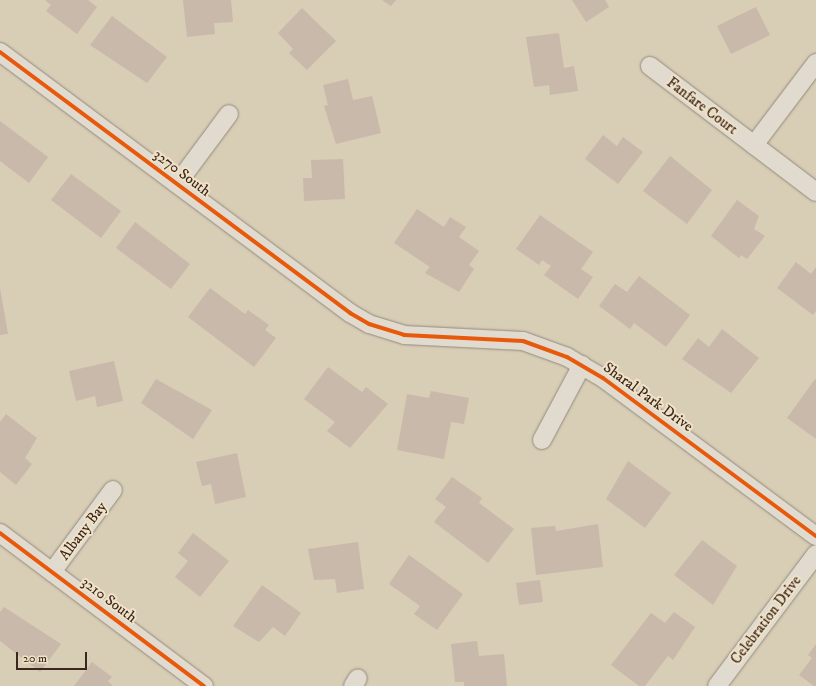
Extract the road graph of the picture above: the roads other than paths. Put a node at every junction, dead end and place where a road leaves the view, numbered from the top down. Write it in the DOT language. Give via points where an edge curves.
graph roads {
  1 [pos="0,52"];
  2 [pos="816,63"];
  3 [pos="650,66"];
  4 [pos="229,114"];
  5 [pos="754,145"];
  6 [pos="177,184"];
  7 [pos="816,192"];
  8 [pos="350,313"];
  9 [pos="582,365"];
  10 [pos="542,440"];
  11 [pos="113,490"];
  12 [pos="0,533"];
  13 [pos="816,536"];
  14 [pos="816,554"];
  15 [pos="52,572"];
  16 [pos="204,686"];
  17 [pos="717,686"];
  1 -- 6 [label="street, 3270 South"];
  2 -- 5 [label="street"];
  3 -- 5 [label="street, Fanfare Court"];
  4 -- 6 [label="street"];
  5 -- 7 [label="street, Fanfare Court"];
  6 -- 8 [label="street, 3270 South"];
  8 -- 9 [label="street, Sharal Park Drive" via="369,324 404,335 523,341 552,350"];
  9 -- 10 [label="street"];
  9 -- 13 [label="street, Sharal Park Drive"];
  11 -- 15 [label="street, Albany Bay"];
  12 -- 15 [label="street, 3210 South"];
  14 -- 17 [label="street, Celebration Drive"];
  15 -- 16 [label="street, 3210 South"];
}
